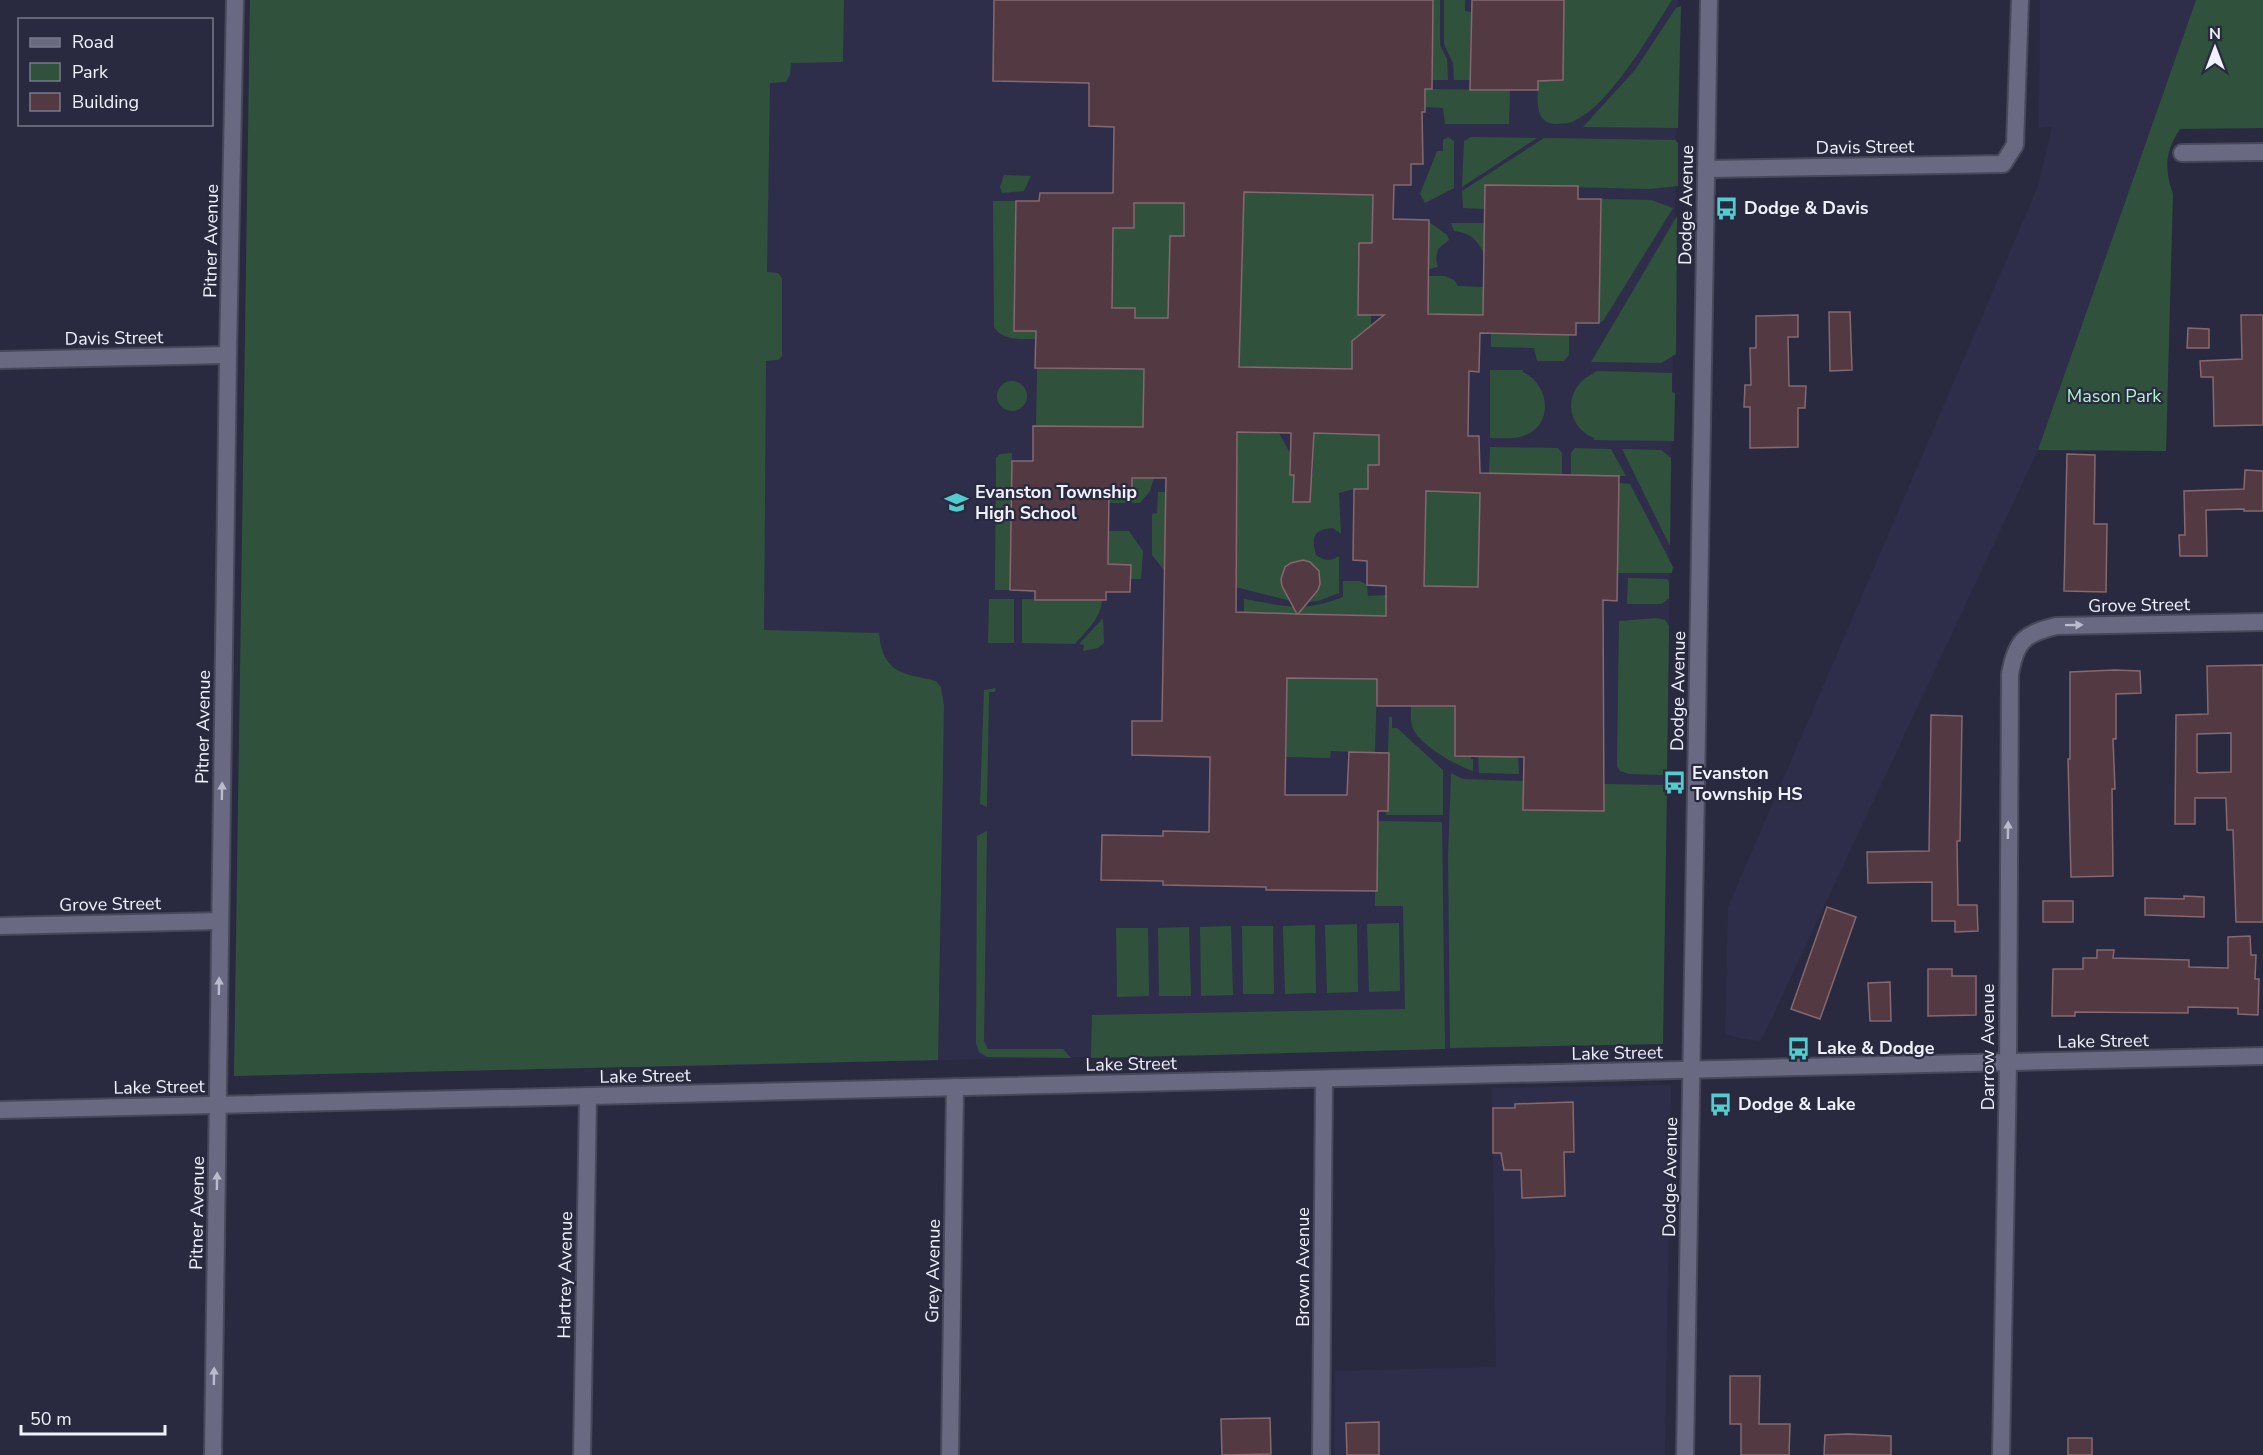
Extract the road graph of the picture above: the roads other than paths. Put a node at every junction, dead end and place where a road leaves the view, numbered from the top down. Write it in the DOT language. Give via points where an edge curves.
graph roads {
  1 [pos="235,0"];
  2 [pos="1709,0"];
  3 [pos="2020,0"];
  4 [pos="2263,152"];
  5 [pos="2182,153"];
  6 [pos="1706,169"];
  7 [pos="228,355"];
  8 [pos="0,360"];
  9 [pos="2263,622"];
  10 [pos="2020,642"];
  11 [pos="220,921"];
  12 [pos="0,926"];
  13 [pos="2263,1056"];
  14 [pos="2008,1063"];
  15 [pos="1690,1071"];
  16 [pos="1324,1079"];
  17 [pos="955,1087"];
  18 [pos="588,1096"];
  19 [pos="218,1105"];
  20 [pos="0,1110"];
  21 [pos="213,1455"];
  22 [pos="582,1455"];
  23 [pos="950,1455"];
  24 [pos="1321,1455"];
  25 [pos="1685,1455"];
  26 [pos="2001,1455"];
  1 -- 7 [label="street, Pitner Avenue"];
  2 -- 6 [label="street, Dodge Avenue"];
  3 -- 6 [label="street, Davis Street" via="2015,146 2003,164"];
  4 -- 5 [label="street"];
  6 -- 15 [label="street, Dodge Avenue"];
  7 -- 8 [label="street, Davis Street"];
  11 -- 7 [label="street, Pitner Avenue, one-way"];
  10 -- 9 [label="street, Grove Street, one-way" via="2035,631 2056,626"];
  14 -- 10 [label="street, Darrow Avenue, one-way" via="2010,674"];
  11 -- 12 [label="street, Grove Street"];
  19 -- 11 [label="street, Pitner Avenue, one-way"];
  13 -- 14 [label="street, Lake Street"];
  14 -- 15 [label="street, Lake Street"];
  14 -- 26 [label="street, Darrow Avenue"];
  15 -- 16 [label="street, Lake Street"];
  15 -- 25 [label="street, Dodge Avenue"];
  16 -- 17 [label="street, Lake Street"];
  16 -- 24 [label="street, Brown Avenue"];
  17 -- 18 [label="street, Lake Street"];
  17 -- 23 [label="street, Grey Avenue"];
  18 -- 19 [label="street, Lake Street"];
  18 -- 22 [label="street, Hartrey Avenue"];
  19 -- 20 [label="street, Lake Street"];
  21 -- 19 [label="street, Pitner Avenue, one-way"];
}
